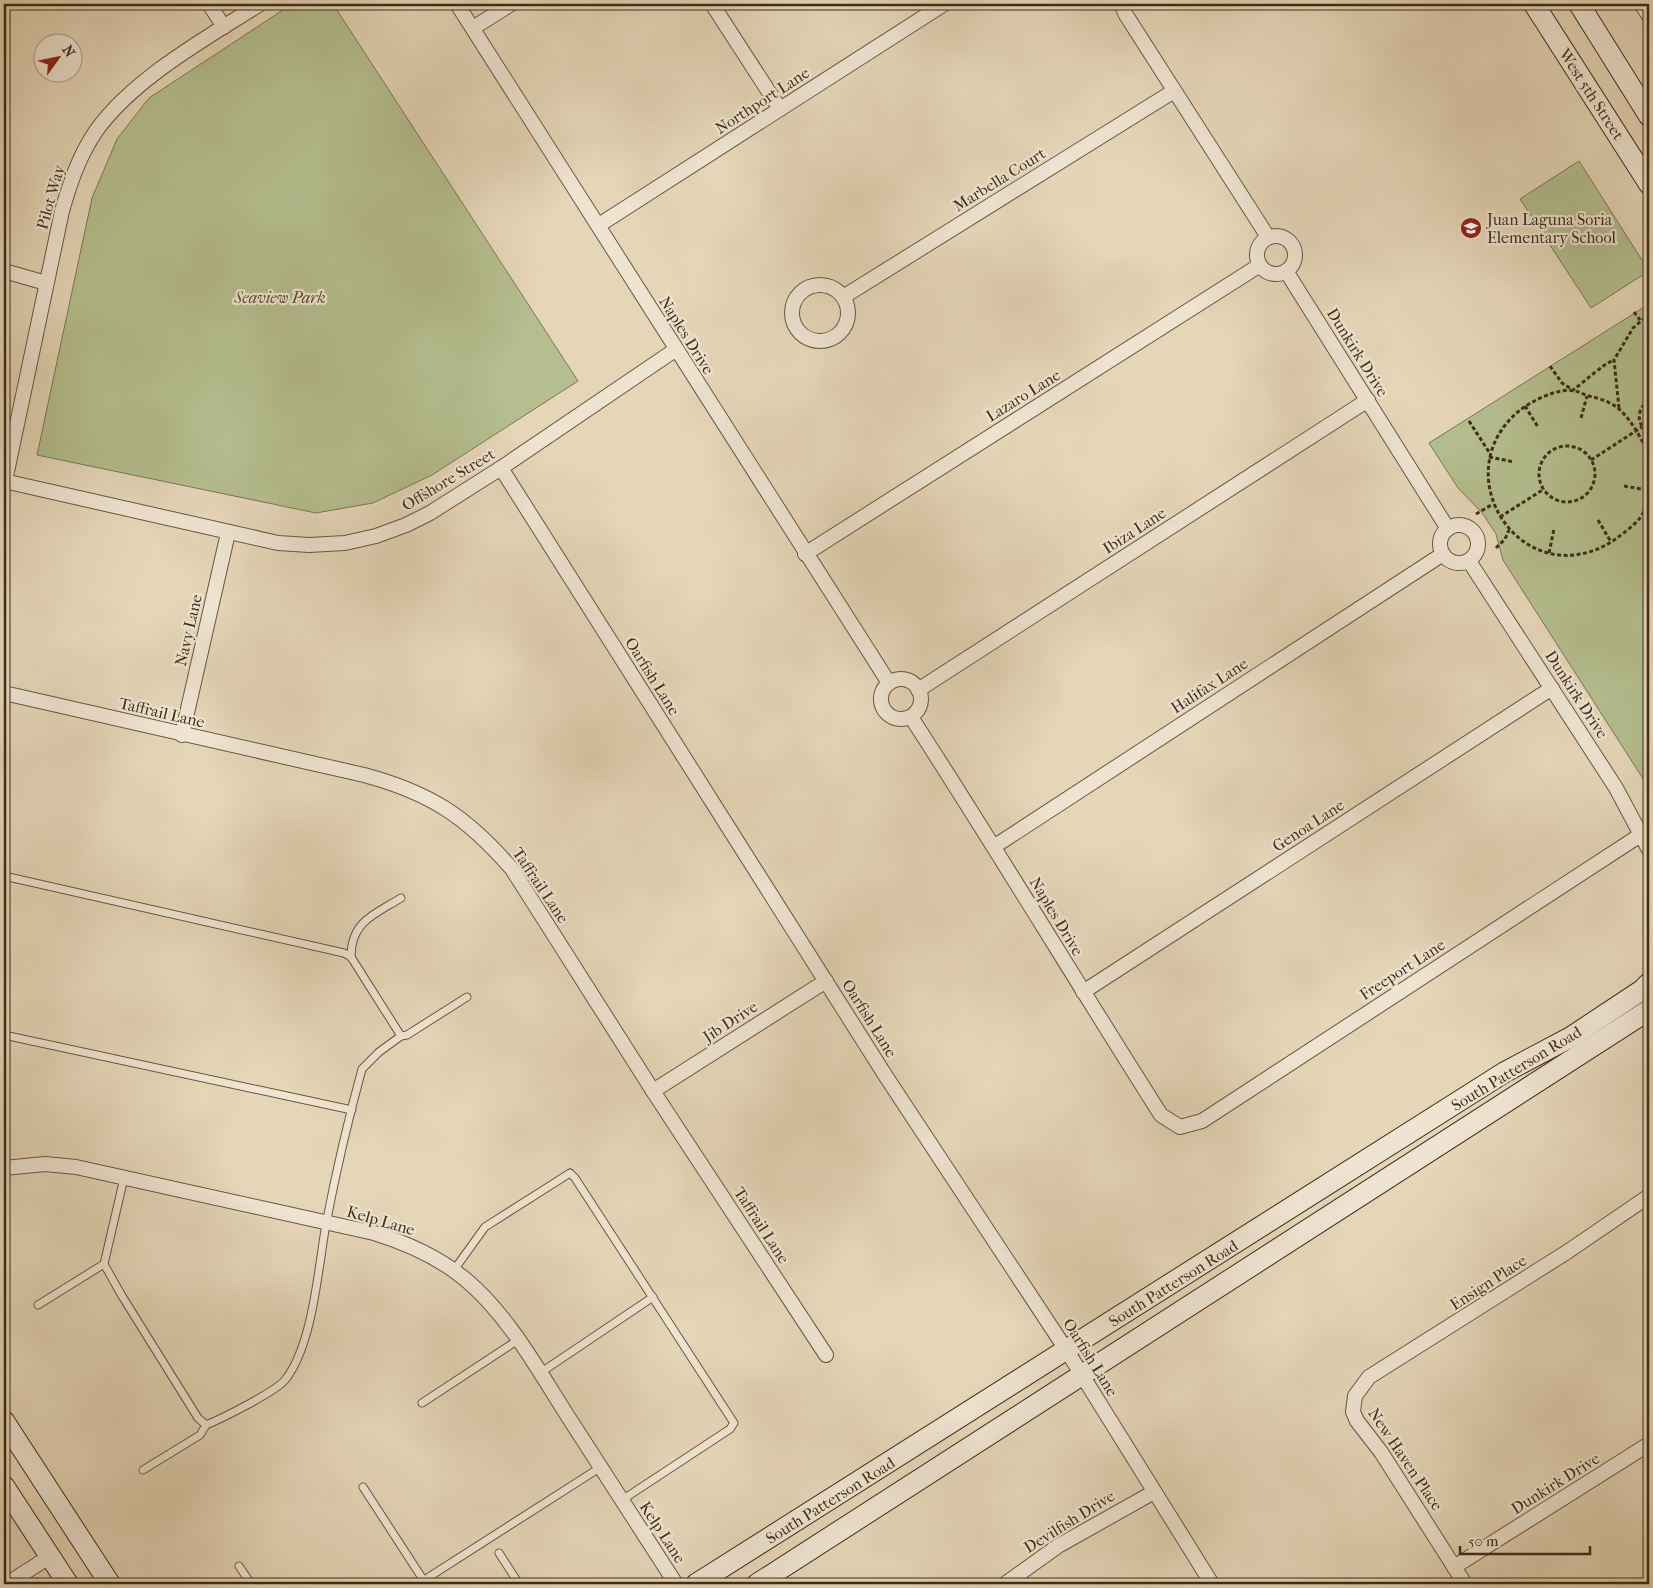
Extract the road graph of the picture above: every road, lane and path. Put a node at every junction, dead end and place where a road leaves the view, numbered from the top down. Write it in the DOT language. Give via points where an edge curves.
graph roads {
  1 [pos="209,4"];
  2 [pos="260,4"];
  3 [pos="457,4"];
  4 [pos="511,4"];
  5 [pos="712,4"];
  6 [pos="944,4"];
  7 [pos="1121,4"];
  8 [pos="1534,4"];
  9 [pos="1579,4"];
  10 [pos="1637,4"];
  11 [pos="1649,22"];
  12 [pos="224,27"];
  13 [pos="473,28"];
  14 [pos="1174,91"];
  15 [pos="780,109"];
  16 [pos="1649,116"];
  17 [pos="1649,184"];
  18 [pos="598,225"];
  19 [pos="1268,237"];
  20 [pos="1260,265"];
  21 [pos="4,271"];
  22 [pos="1286,271"];
  23 [pos="46,283"];
  24 [pos="843,297"];
  25 [pos="1634,312"];
  26 [pos="1649,314"];
  27 [pos="1640,320"];
  28 [pos="676,350"];
  29 [pos="1614,360"];
  30 [pos="1550,366"];
  31 [pos="1573,390"];
  32 [pos="1587,396"];
  33 [pos="1368,400"];
  34 [pos="1649,400"];
  35 [pos="1525,406"];
  36 [pos="1620,409"];
  37 [pos="1581,418"];
  38 [pos="1469,421"];
  39 [pos="1538,426"];
  40 [pos="1642,427"];
  41 [pos="1636,430"];
  42 [pos="1649,434"];
  43 [pos="1649,454"];
  44 [pos="1489,455"];
  45 [pos="1591,460"];
  46 [pos="1514,462"];
  47 [pos="501,468"];
  48 [pos="1649,476"];
  49 [pos="4,481"];
  50 [pos="1624,486"];
  51 [pos="1544,489"];
  52 [pos="1647,490"];
  53 [pos="1493,504"];
  54 [pos="1649,511"];
  55 [pos="1476,514"];
  56 [pos="1643,514"];
  57 [pos="1500,517"];
  58 [pos="1598,520"];
  59 [pos="1448,529"];
  60 [pos="1554,529"];
  61 [pos="1509,530"];
  62 [pos="228,533"];
  63 [pos="1611,542"];
  64 [pos="1496,548"];
  65 [pos="1548,553"];
  66 [pos="805,554"];
  67 [pos="1443,554"];
  68 [pos="1469,561"];
  69 [pos="889,683"];
  70 [pos="1552,688"];
  71 [pos="918,690"];
  72 [pos="4,693"];
  73 [pos="911,717"];
  74 [pos="182,735"];
  75 [pos="1642,834"];
  76 [pos="995,846"];
  77 [pos="1649,850"];
  78 [pos="4,876"];
  79 [pos="401,898"];
  80 [pos="351,957"];
  81 [pos="826,981"];
  82 [pos="1649,983"];
  83 [pos="1083,992"];
  84 [pos="467,997"];
  85 [pos="1649,1010"];
  86 [pos="4,1035"];
  87 [pos="401,1036"];
  88 [pos="653,1091"];
  89 [pos="352,1110"];
  90 [pos="1180,1127"];
  91 [pos="4,1168"];
  92 [pos="124,1178"];
  93 [pos="1649,1196"];
  94 [pos="326,1223"];
  95 [pos="104,1264"];
  96 [pos="454,1270"];
  97 [pos="653,1297"];
  98 [pos="38,1305"];
  99 [pos="518,1340"];
  100 [pos="1067,1351"];
  101 [pos="826,1355"];
  102 [pos="540,1373"];
  103 [pos="1083,1376"];
  104 [pos="422,1403"];
  105 [pos="1354,1404"];
  106 [pos="4,1421"];
  107 [pos="206,1425"];
  108 [pos="1649,1444"];
  109 [pos="601,1468"];
  110 [pos="143,1470"];
  111 [pos="4,1486"];
  112 [pos="363,1487"];
  113 [pos="1154,1492"];
  114 [pos="622,1500"];
  115 [pos="499,1553"];
  116 [pos="49,1557"];
  117 [pos="239,1566"];
  118 [pos="1454,1567"];
  119 [pos="421,1582"];
  120 [pos="7,1584"];
  121 [pos="68,1584"];
  122 [pos="110,1584"];
  123 [pos="251,1584"];
  124 [pos="519,1584"];
  125 [pos="676,1584"];
  126 [pos="696,1584"];
  127 [pos="757,1584"];
  128 [pos="1005,1584"];
  129 [pos="1212,1584"];
  130 [pos="1465,1584"];
  1 -- 12 [label="street"];
  2 -- 12 [label="street, Pilot Way"];
  3 -- 13 [label="street, Naples Drive"];
  4 -- 13 [label="street"];
  5 -- 15 [label="street"];
  6 -- 15 [label="street, Northport Lane"];
  7 -- 14 [label="street"];
  8 -- 17 [label="street, West 5th Street"];
  9 -- 16 [label="street" via="1641,97"];
  10 -- 11 [label="lane"];
  12 -- 23 [label="street, Pilot Way" via="140,85 116,106 96,131 71,180"];
  13 -- 18 [label="street, Naples Drive"];
  14 -- 19 [label="street"];
  14 -- 24 [label="street, Marbella Court"];
  15 -- 18 [label="street, Northport Lane"];
  18 -- 28 [label="street, Naples Drive"];
  19 -- 20 [label="street" via="1256,253"];
  19 -- 22 [label="street" via="1285,238 1294,248 1294,261"];
  20 -- 22 [label="street" via="1275,274"];
  20 -- 66 [label="street, Lazaro Lane"];
  21 -- 23 [label="street"];
  22 -- 33 [label="street, Dunkirk Drive"];
  23 -- 49 [label="street, Pilot Way"];
  24 -- 24 [label="street" via="836,290 818,285 800,292 792,310 795,328 809,340 818,342 835,337 846,324 847,306"];
  25 -- 27 [label="path"];
  26 -- 27 [label="path"];
  27 -- 29 [label="path"];
  28 -- 47 [label="street, Offshore Street"];
  28 -- 66 [label="street, Naples Drive"];
  29 -- 31 [label="path"];
  29 -- 36 [label="path"];
  30 -- 31 [label="path" via="1562,383"];
  31 -- 32 [label="path"];
  31 -- 35 [label="path" via="1537,399"];
  32 -- 36 [label="path"];
  32 -- 37 [label="path"];
  33 -- 59 [label="street, Dunkirk Drive"];
  33 -- 71 [label="street, Ibiza Lane"];
  34 -- 40 [label="path" via="1639,414"];
  35 -- 39 [label="path"];
  35 -- 44 [label="path" via="1499,432"];
  36 -- 41 [label="path"];
  38 -- 44 [label="path"];
  40 -- 41 [label="path"];
  40 -- 42 [label="path"];
  41 -- 43 [label="path"];
  41 -- 45 [label="path"];
  44 -- 46 [label="path"];
  44 -- 53 [label="path" via="1488,485"];
  45 -- 51 [label="path" via="1595,478 1592,487 1578,500 1559,501"];
  45 -- 51 [label="path" via="1578,448 1560,447 1552,451 1542,464 1540,473"];
  47 -- 62 [label="street, Offshore Street" via="430,513 406,526 376,536 345,543 309,545 278,543"];
  47 -- 81 [label="street, Oarfish Lane"];
  48 -- 52 [label="path"];
  49 -- 62 [label="street, Offshore Street"];
  50 -- 52 [label="path"];
  51 -- 57 [label="path"];
  52 -- 56 [label="path"];
  53 -- 55 [label="path"];
  53 -- 57 [label="path"];
  54 -- 56 [label="path"];
  56 -- 63 [label="path"];
  57 -- 61 [label="path"];
  58 -- 63 [label="path"];
  59 -- 67 [label="street" via="1441,537"];
  59 -- 68 [label="street" via="1460,525 1476,534 1478,546"];
  60 -- 65 [label="path"];
  61 -- 64 [label="path"];
  61 -- 65 [label="path" via="1524,543"];
  62 -- 74 [label="street, Navy Lane"];
  63 -- 65 [label="path" via="1582,553"];
  66 -- 69 [label="street, Naples Drive"];
  67 -- 68 [label="street" via="1451,562"];
  67 -- 76 [label="street, Halifax Lane"];
  68 -- 70 [label="street, Dunkirk Drive"];
  69 -- 71 [label="street" via="908,681"];
  69 -- 73 [label="street" via="881,694 882,708 898,719"];
  70 -- 75 [label="street, Dunkirk Drive"];
  70 -- 83 [label="street, Genoa Lane"];
  71 -- 73 [label="street" via="920,702"];
  72 -- 74 [label="street, Taffrail Lane"];
  73 -- 76 [label="street, Naples Drive"];
  74 -- 88 [label="street, Taffrail Lane" via="396,783 459,816 486,839 512,869"];
  75 -- 77 [label="street, Dunkirk Drive"];
  75 -- 90 [label="street, Freeport Lane" via="1202,1121"];
  76 -- 83 [label="street, Naples Drive"];
  78 -- 80 [label="lane"];
  79 -- 80 [label="lane" via="361,923 351,942"];
  80 -- 87 [label="lane"];
  81 -- 88 [label="street, Jib Drive"];
  81 -- 100 [label="street, Oarfish Lane"];
  82 -- 100 [label="street, South Patterson Road" via="1571,1036 1504,1072"];
  83 -- 90 [label="street, Naples Drive" via="1161,1114"];
  84 -- 87 [label="lane"];
  85 -- 103 [label="street, South Patterson Road"];
  86 -- 89 [label="lane"];
  87 -- 89 [label="lane" via="362,1069"];
  88 -- 101 [label="street, Taffrail Lane"];
  89 -- 94 [label="lane"];
  91 -- 92 [label="street, Kelp Lane" via="45,1164"];
  92 -- 94 [label="street, Kelp Lane"];
  92 -- 95 [label="lane"];
  93 -- 105 [label="street, Ensign Place" via="1400,1360 1370,1376 1360,1387"];
  94 -- 96 [label="street, Kelp Lane" via="393,1239 419,1249"];
  94 -- 107 [label="lane" via="300,1356 284,1382 224,1418"];
  95 -- 98 [label="lane"];
  95 -- 107 [label="lane" via="193,1410"];
  96 -- 97 [label="lane" via="485,1227 570,1173"];
  96 -- 99 [label="street, Kelp Lane" via="491,1304"];
  97 -- 102 [label="lane"];
  97 -- 114 [label="lane" via="734,1422 730,1429"];
  99 -- 102 [label="street, Kelp Lane"];
  99 -- 104 [label="lane"];
  100 -- 103 [label="street, Oarfish Lane"];
  100 -- 126 [label="street, South Patterson Road"];
  102 -- 109 [label="street, Kelp Lane"];
  103 -- 113 [label="street, Oarfish Lane"];
  103 -- 127 [label="street, South Patterson Road"];
  105 -- 118 [label="street, New Haven Place" via="1356,1421 1381,1452"];
  106 -- 122 [label="street"];
  107 -- 110 [label="lane" via="200,1435"];
  108 -- 118 [label="street, Dunkirk Drive"];
  109 -- 114 [label="street, Kelp Lane"];
  109 -- 119 [label="lane"];
  111 -- 116 [label="street"];
  112 -- 119 [label="lane"];
  113 -- 128 [label="street, Devilfish Drive" via="1058,1546"];
  113 -- 129 [label="street, Oarfish Lane"];
  114 -- 125 [label="street, Kelp Lane"];
  115 -- 124 [label="lane"];
  116 -- 120 [label="street"];
  116 -- 121 [label="street"];
  117 -- 123 [label="lane"];
  118 -- 130 [label="street, New Haven Place"];
}
